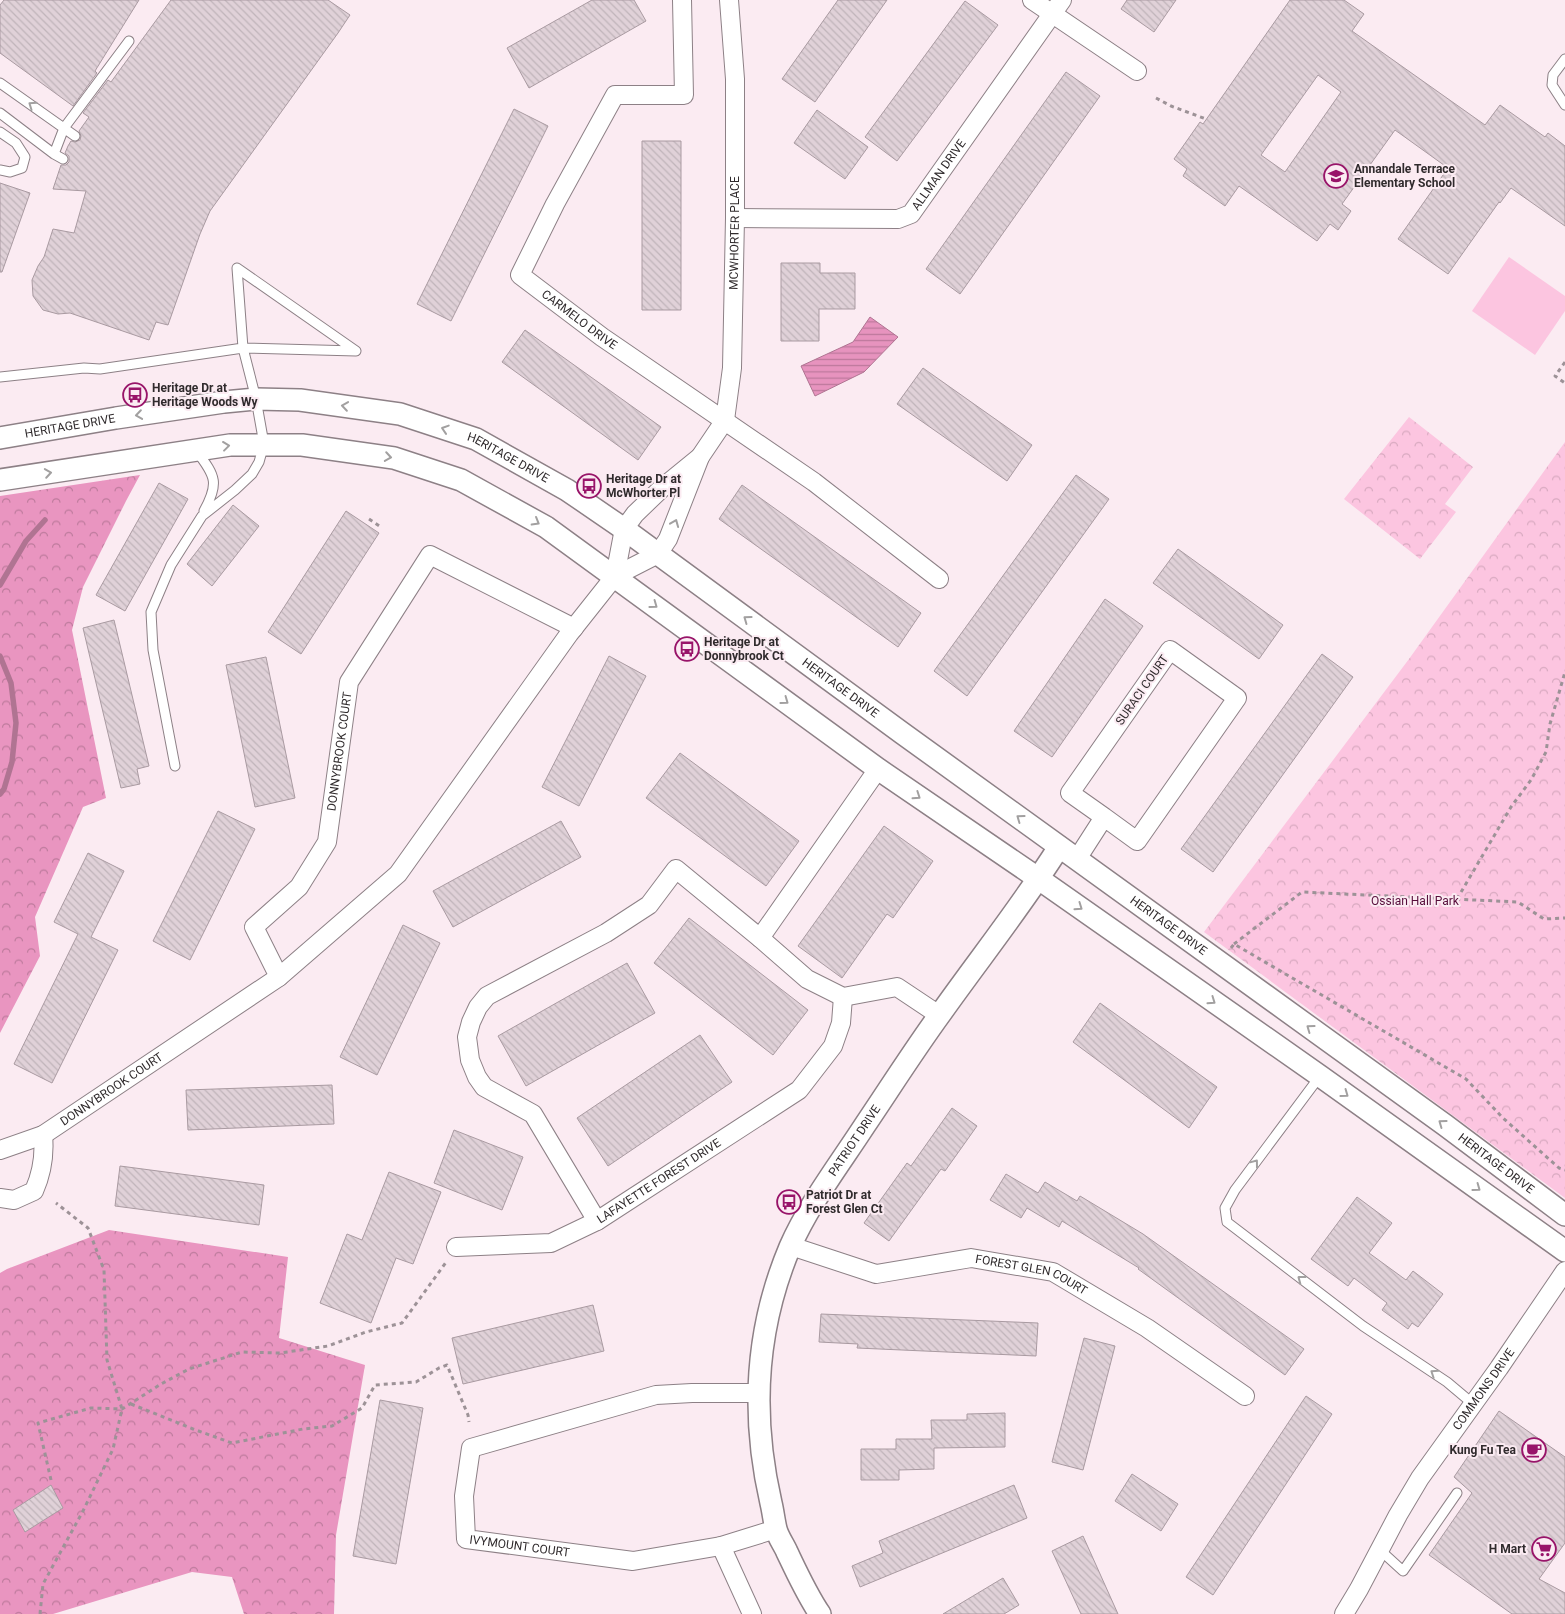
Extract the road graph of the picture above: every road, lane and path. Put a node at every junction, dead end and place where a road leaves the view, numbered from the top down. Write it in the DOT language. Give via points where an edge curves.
graph roads {
  1 [pos="682,0"];
  2 [pos="729,0"];
  3 [pos="1032,0"];
  4 [pos="1057,7"];
  5 [pos="129,41"];
  6 [pos="1565,59"];
  7 [pos="1137,71"];
  8 [pos="0,83"];
  9 [pos="1156,98"];
  10 [pos="1565,105"];
  11 [pos="0,113"];
  12 [pos="1206,119"];
  13 [pos="64,128"];
  14 [pos="0,132"];
  15 [pos="75,136"];
  16 [pos="54,154"];
  17 [pos="63,158"];
  18 [pos="0,170"];
  19 [pos="735,218"];
  20 [pos="243,348"];
  21 [pos="1565,362"];
  22 [pos="0,377"];
  23 [pos="1565,383"];
  24 [pos="256,399"];
  25 [pos="725,420"];
  26 [pos="0,438"];
  27 [pos="264,444"];
  28 [pos="196,451"];
  29 [pos="700,457"];
  30 [pos="0,480"];
  31 [pos="202,516"];
  32 [pos="369,519"];
  33 [pos="381,527"];
  34 [pos="624,529"];
  35 [pos="658,554"];
  36 [pos="614,576"];
  37 [pos="939,579"];
  38 [pos="574,628"];
  39 [pos="1565,672"];
  40 [pos="175,766"];
  41 [pos="878,769"];
  42 [pos="1104,817"];
  43 [pos="1059,847"];
  44 [pos="1077,859"];
  45 [pos="1039,879"];
  46 [pos="1457,899"];
  47 [pos="1565,918"];
  48 [pos="760,938"];
  49 [pos="1234,944"];
  50 [pos="1220,962"];
  51 [pos="280,977"];
  52 [pos="843,997"];
  53 [pos="939,1015"];
  54 [pos="1320,1076"];
  55 [pos="44,1136"];
  56 [pos="0,1150"];
  57 [pos="1565,1170"];
  58 [pos="0,1198"];
  59 [pos="56,1203"];
  60 [pos="1565,1215"];
  61 [pos="597,1221"];
  62 [pos="790,1246"];
  63 [pos="1565,1251"];
  64 [pos="452,1253"];
  65 [pos="1565,1271"];
  66 [pos="759,1393"];
  67 [pos="1245,1396"];
  68 [pos="1472,1403"];
  69 [pos="130,1404"];
  70 [pos="122,1409"];
  71 [pos="469,1422"];
  72 [pos="52,1480"];
  73 [pos="1457,1493"];
  74 [pos="776,1528"];
  75 [pos="721,1546"];
  76 [pos="1380,1550"];
  77 [pos="40,1614"];
  78 [pos="752,1614"];
  79 [pos="820,1614"];
  80 [pos="1344,1614"];
  1 -- 25 [label="street, CARMELO DRIVE" via="684,95 615,94 520,275 602,337"];
  2 -- 19 [label="street, MCWHORTER PLACE" via="735,79"];
  3 -- 4 [label="street"];
  4 -- 7 [label="street"];
  4 -- 19 [label="street, ALLMAN DRIVE" via="911,214 898,219"];
  5 -- 13 [label="lane"];
  6 -- 10 [label="lane" via="1553,75 1552,85"];
  13 -- 8 [label="lane, one-way"];
  9 -- 12 [label="path"];
  11 -- 16 [label="lane"];
  13 -- 15 [label="lane"];
  13 -- 16 [label="lane"];
  14 -- 18 [label="lane" via="16,143 25,157 22,168 10,172"];
  16 -- 17 [label="lane"];
  19 -- 25 [label="street, MCWHORTER PLACE" via="732,368"];
  20 -- 20 [label="lane" via="309,350 356,351 237,268"];
  20 -- 22 [label="lane" via="100,369"];
  20 -- 24 [label="lane"];
  21 -- 23 [label="path" via="1555,376"];
  24 -- 26 [label="street, HERITAGE DRIVE, one-way"];
  24 -- 27 [label="lane"];
  34 -- 24 [label="street, HERITAGE DRIVE, one-way" via="567,490 476,439 400,414 300,400"];
  25 -- 29 [label="street, MCWHORTER PLACE"];
  25 -- 37 [label="street, CARMELO DRIVE" via="814,482"];
  28 -- 27 [label="street, one-way"];
  27 -- 31 [label="lane" via="252,474"];
  27 -- 36 [label="street, one-way" via="302,445 394,458 461,480 546,527"];
  30 -- 28 [label="street, one-way"];
  28 -- 31 [label="lane" via="209,467 215,483 213,496"];
  29 -- 34 [label="street, MCWHORTER PLACE" via="662,488"];
  35 -- 29 [label="street, MCWHORTER PLACE, one-way" via="668,539"];
  31 -- 40 [label="lane" via="171,565 151,612 153,650"];
  32 -- 33 [label="path"];
  34 -- 35 [label="street, HERITAGE DRIVE"];
  34 -- 36 [label="street, MCWHORTER PLACE"];
  35 -- 36 [label="street"];
  43 -- 35 [label="street, HERITAGE DRIVE, one-way"];
  36 -- 38 [label="street, DONNYBROOK COURT"];
  36 -- 41 [label="street, one-way"];
  38 -- 51 [label="street, DONNYBROOK COURT" via="398,874"];
  38 -- 51 [label="street, DONNYBROOK COURT" via="430,555 349,682 327,842 300,887 254,927"];
  39 -- 46 [label="path" via="1550,724 1546,752"];
  41 -- 45 [label="street, one-way"];
  41 -- 48 [label="street"];
  42 -- 42 [label="street, SURACI COURT" via="1137,841 1237,698 1170,650 1070,793"];
  42 -- 44 [label="street"];
  43 -- 44 [label="street, HERITAGE DRIVE"];
  43 -- 45 [label="street, PATRIOT DRIVE"];
  44 -- 50 [label="street, HERITAGE DRIVE"];
  45 -- 53 [label="street, PATRIOT DRIVE"];
  45 -- 54 [label="street, one-way"];
  46 -- 47 [label="path" via="1518,902 1544,919"];
  46 -- 49 [label="path" via="1302,892"];
  48 -- 52 [label="street, LAFAYETTE FOREST DRIVE" via="807,979"];
  48 -- 61 [label="street, LAFAYETTE FOREST DRIVE" via="676,869 649,905 606,933 487,996 478,1007 467,1037 470,1060 477,1077 484,1087 533,1114"];
  49 -- 50 [label="path"];
  49 -- 57 [label="path" via="1466,1079 1503,1118 1558,1168"];
  60 -- 50 [label="street, HERITAGE DRIVE, one-way"];
  51 -- 55 [label="street, DONNYBROOK COURT"];
  52 -- 53 [label="street" via="897,987"];
  52 -- 61 [label="street, LAFAYETTE FOREST DRIVE" via="842,1023 833,1046 799,1090"];
  53 -- 62 [label="street, PATRIOT DRIVE" via="811,1207"];
  54 -- 63 [label="street, one-way"];
  68 -- 54 [label="lane, one-way" via="1447,1382 1363,1326 1228,1222 1225,1208 1234,1190"];
  55 -- 56 [label="street, DONNYBROOK COURT"];
  55 -- 58 [label="street" via="40,1176 34,1191 14,1200"];
  59 -- 70 [label="path" via="88,1228 104,1270 107,1360"];
  61 -- 64 [label="street" via="551,1243"];
  62 -- 66 [label="street, PATRIOT DRIVE" via="767,1317 760,1357"];
  62 -- 67 [label="street, FOREST GLEN COURT" via="876,1274 971,1258 1053,1272 1147,1328"];
  64 -- 69 [label="path" via="402,1323 328,1346 280,1353 242,1352 189,1370"];
  65 -- 68 [label="street, COMMONS DRIVE"];
  66 -- 74 [label="street, PATRIOT DRIVE" via="760,1438"];
  66 -- 75 [label="street, IVYMOUNT COURT" via="656,1395 471,1448 464,1496 466,1539 633,1561"];
  68 -- 76 [label="street, COMMONS DRIVE" via="1420,1478"];
  69 -- 70 [label="path"];
  69 -- 71 [label="path" via="232,1443 332,1426 362,1408 375,1385 416,1382 447,1365"];
  70 -- 72 [label="path" via="91,1408 38,1423"];
  70 -- 77 [label="path" via="113,1449 42,1584"];
  73 -- 76 [label="lane" via="1403,1571"];
  74 -- 75 [label="street, IVYMOUNT COURT"];
  74 -- 79 [label="street, PATRIOT DRIVE"];
  75 -- 78 [label="street"];
  76 -- 80 [label="street, COMMONS DRIVE"];
}
